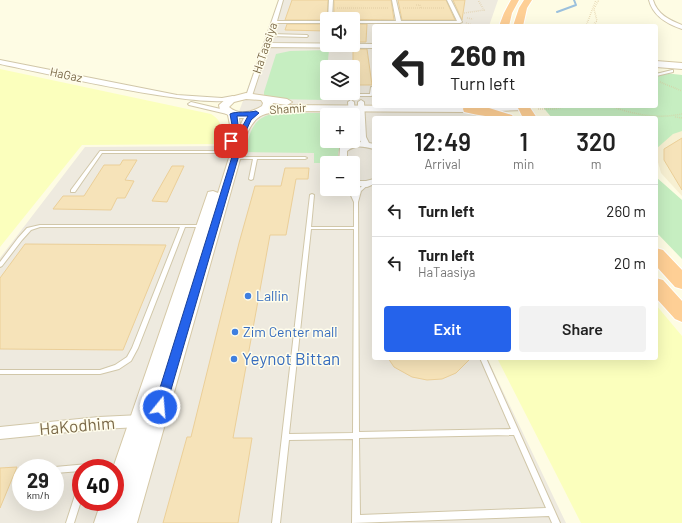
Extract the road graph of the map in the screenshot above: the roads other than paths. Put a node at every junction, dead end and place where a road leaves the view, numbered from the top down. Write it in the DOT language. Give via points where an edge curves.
graph roads {
  1 [pos="282,0"];
  2 [pos="331,0"];
  3 [pos="394,0"];
  4 [pos="449,0"];
  5 [pos="515,0"];
  6 [pos="528,0"];
  7 [pos="651,0"];
  8 [pos="331,12"];
  9 [pos="274,22"];
  10 [pos="320,22"];
  11 [pos="360,22"];
  12 [pos="399,22"];
  13 [pos="505,24"];
  14 [pos="519,24"];
  15 [pos="682,28"];
  16 [pos="270,35"];
  17 [pos="307,36"];
  18 [pos="266,45"];
  19 [pos="320,45"];
  20 [pos="360,46"];
  21 [pos="372,46"];
  22 [pos="0,62"];
  23 [pos="658,64"];
  24 [pos="682,66"];
  25 [pos="658,70"];
  26 [pos="672,71"];
  27 [pos="682,72"];
  28 [pos="658,74"];
  29 [pos="372,88"];
  30 [pos="133,89"];
  31 [pos="249,96"];
  32 [pos="265,99"];
  33 [pos="345,100"];
  34 [pos="372,102"];
  35 [pos="356,105"];
  36 [pos="372,106"];
  37 [pos="231,108"];
  38 [pos="441,108"];
  39 [pos="469,109"];
  40 [pos="515,111"];
  41 [pos="259,112"];
  42 [pos="360,144"];
  43 [pos="370,146"];
  44 [pos="233,154"];
  45 [pos="254,158"];
  46 [pos="305,158"];
  47 [pos="251,179"];
  48 [pos="360,183"];
  49 [pos="371,183"];
  50 [pos="73,191"];
  51 [pos="312,195"];
  52 [pos="353,196"];
  53 [pos="356,202"];
  54 [pos="183,226"];
  55 [pos="209,226"];
  56 [pos="308,228"];
  57 [pos="356,228"];
  58 [pos="658,256"];
  59 [pos="0,265"];
  60 [pos="682,282"];
  61 [pos="658,287"];
  62 [pos="682,314"];
  63 [pos="484,360"];
  64 [pos="0,372"];
  65 [pos="147,422"];
  66 [pos="0,432"];
  67 [pos="516,432"];
  68 [pos="356,436"];
  69 [pos="285,437"];
  70 [pos="124,474"];
  71 [pos="74,511"];
  72 [pos="109,511"];
  73 [pos="551,512"];
  74 [pos="356,521"];
  75 [pos="70,523"];
  76 [pos="106,523"];
  77 [pos="124,523"];
  78 [pos="276,523"];
  79 [pos="556,523"];
  1 -- 9 [label="street, HaTaasiya"];
  2 -- 8 [label="street"];
  3 -- 12 [label="street"];
  4 -- 12 [label="street" via="460,22"];
  5 -- 13 [label="highway"];
  6 -- 14 [label="highway"];
  7 -- 15 [label="street" via="652,7 661,16"];
  9 -- 10 [label="street"];
  9 -- 16 [label="street, HaTaasiya"];
  11 -- 12 [label="street"];
  16 -- 17 [label="lane"];
  16 -- 18 [label="street, HaTaasiya"];
  18 -- 19 [label="street"];
  18 -- 31 [label="street, HaTaasiya"];
  20 -- 21 [label="street"];
  22 -- 30 [label="street, HaGaz"];
  23 -- 24 [label="street"];
  25 -- 26 [label="street"];
  26 -- 27 [label="street"];
  26 -- 28 [label="lane"];
  29 -- 35 [label="lane" via="371,95"];
  30 -- 37 [label="street, HaGaz" via="173,100"];
  30 -- 37 [label="street, HaGaz" via="178,97 222,100"];
  31 -- 32 [label="street, Shamir"];
  31 -- 37 [label="street, Shamir"];
  32 -- 35 [label="street, Shamir"];
  32 -- 41 [label="street" via="267,107"];
  33 -- 35 [label="lane"];
  34 -- 35 [label="street, Shamir"];
  35 -- 36 [label="street, Shamir"];
  35 -- 41 [label="street, Shamir" via="284,108"];
  35 -- 43 [label="street" via="362,137"];
  37 -- 41 [label="street, Shamir" via="246,115"];
  37 -- 44 [label="street" via="235,125"];
  38 -- 39 [label="street, Shamir"];
  39 -- 40 [label="highway" via="490,112"];
  41 -- 44 [label="street" via="249,119"];
  42 -- 43 [label="street"];
  44 -- 45 [label="lane"];
  44 -- 50 [label="lane" via="101,152"];
  44 -- 55 [label="street"];
  45 -- 46 [label="lane"];
  45 -- 47 [label="lane"];
  48 -- 49 [label="street"];
  49 -- 53 [label="lane" via="359,191"];
  51 -- 56 [label="lane"];
  52 -- 53 [label="lane"];
  53 -- 57 [label="lane"];
  54 -- 55 [label="lane"];
  54 -- 59 [label="lane" via="40,226 29,229"];
  54 -- 64 [label="lane" via="129,358 117,367 100,372"];
  55 -- 65 [label="street"];
  56 -- 57 [label="lane"];
  56 -- 69 [label="lane"];
  57 -- 68 [label="lane"];
  58 -- 60 [label="highway"];
  61 -- 62 [label="highway"];
  63 -- 67 [label="lane"];
  65 -- 66 [label="street, HaKodhim" via="99,423"];
  65 -- 70 [label="street"];
  65 -- 77 [label="street"];
  67 -- 68 [label="lane"];
  67 -- 73 [label="lane"];
  68 -- 69 [label="lane"];
  68 -- 74 [label="lane"];
  69 -- 78 [label="lane"];
  71 -- 75 [label="lane"];
  72 -- 76 [label="street"];
  73 -- 74 [label="lane"];
  73 -- 79 [label="lane"];
}
